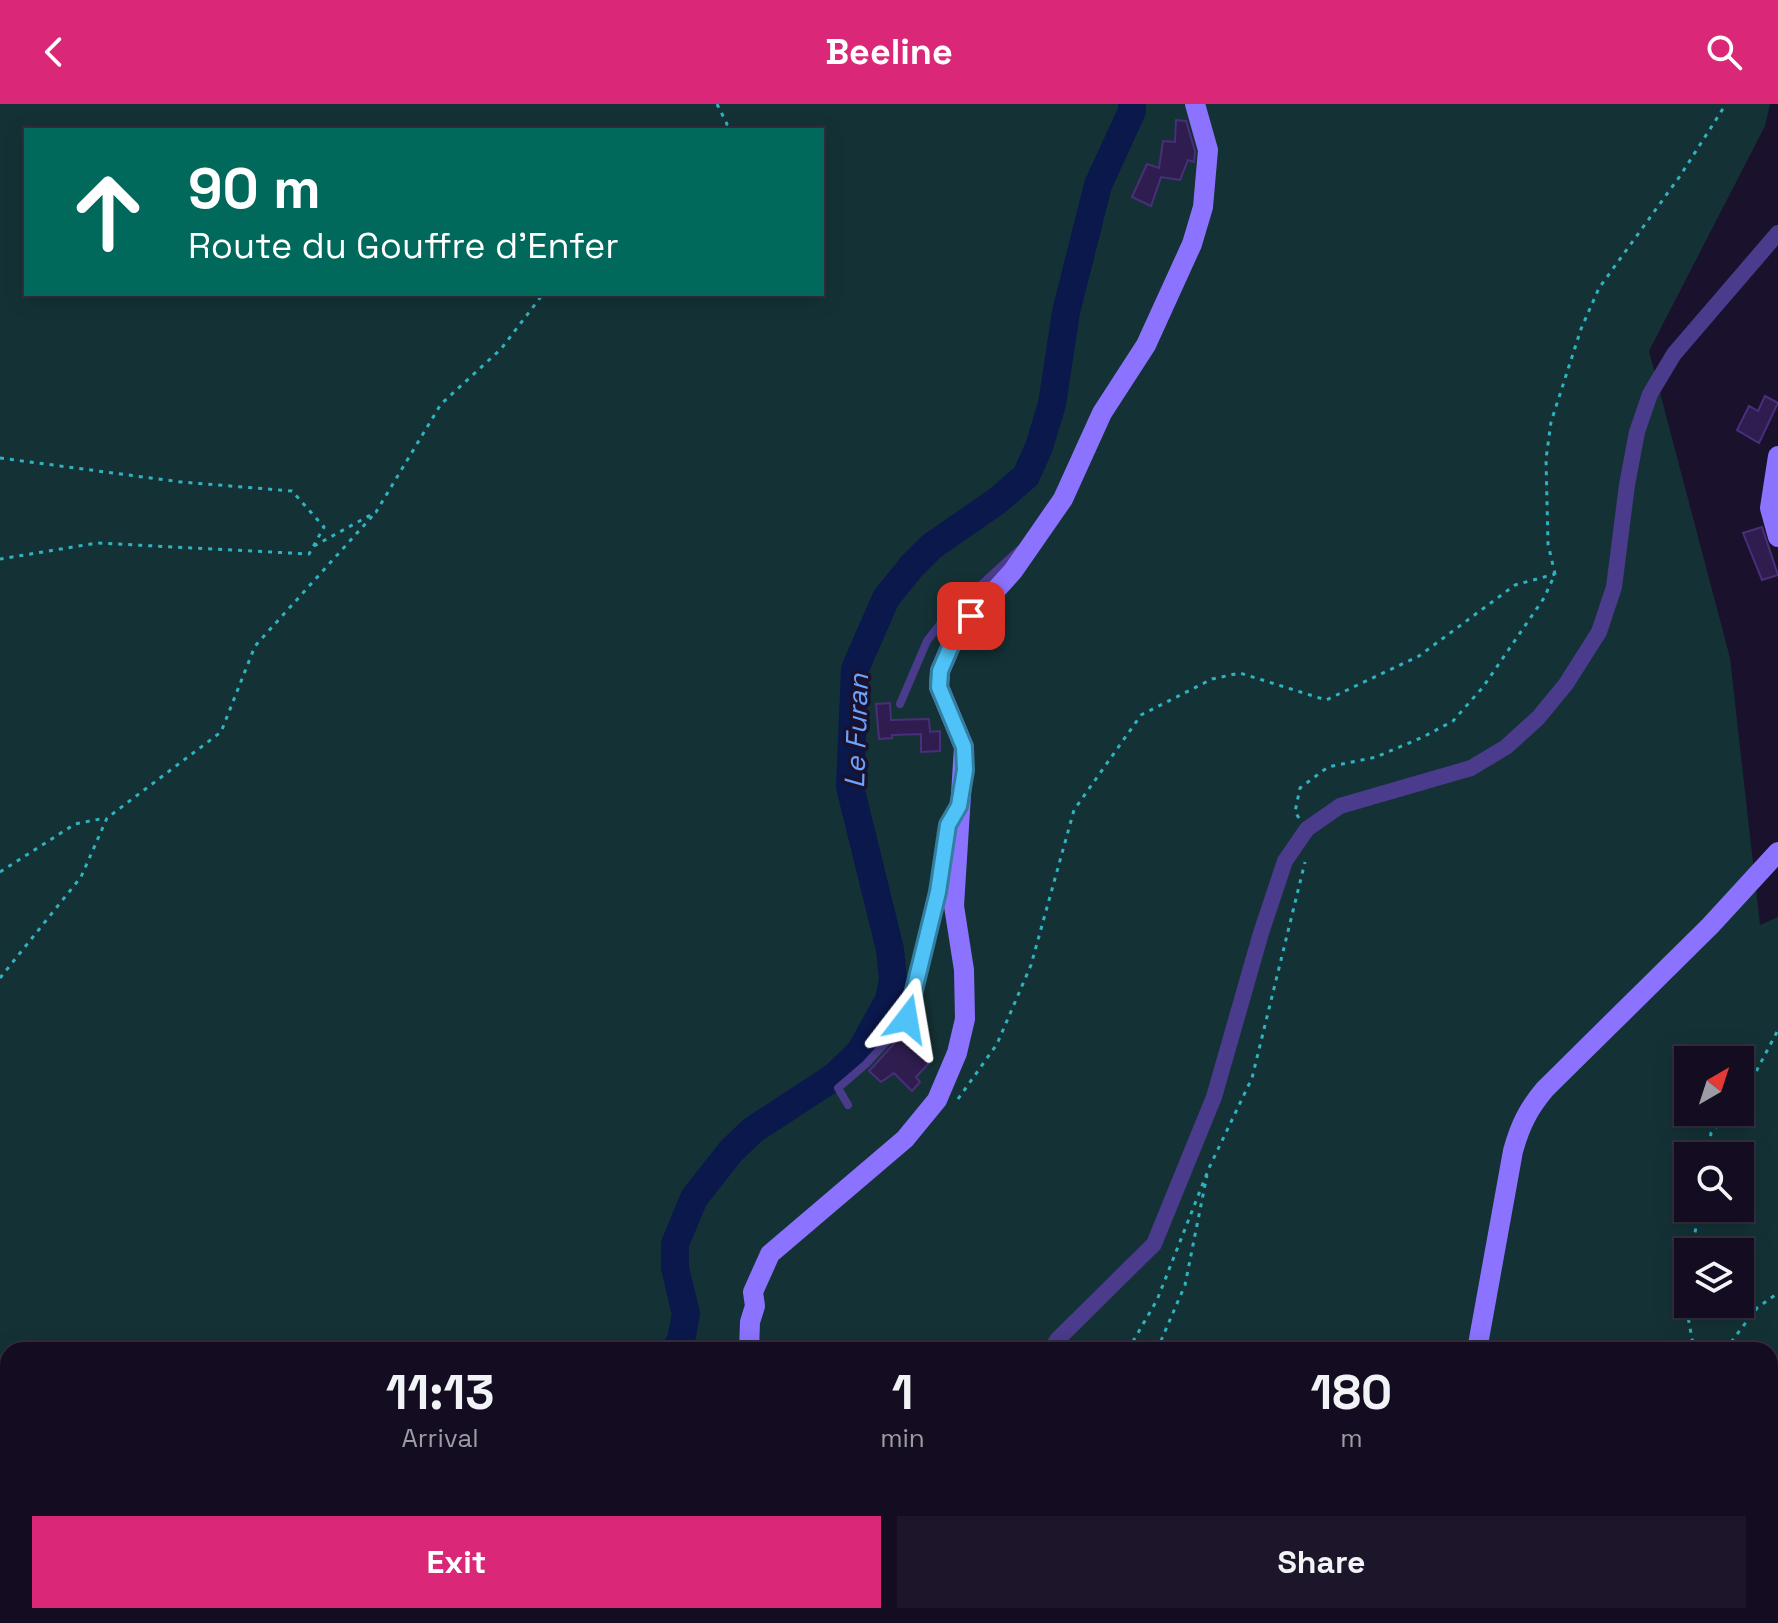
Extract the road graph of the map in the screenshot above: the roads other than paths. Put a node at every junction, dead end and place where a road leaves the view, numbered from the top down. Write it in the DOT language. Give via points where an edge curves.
graph roads {
  1 [pos="1195,104"];
  2 [pos="1778,233"];
  3 [pos="1778,456"];
  4 [pos="1040,534"];
  5 [pos="1778,537"];
  6 [pos="900,704"];
  7 [pos="959,806"];
  8 [pos="1778,852"];
  9 [pos="848,1105"];
  10 [pos="749,1342"];
  11 [pos="1056,1342"];
  12 [pos="1478,1342"];
  1 -- 4 [label="street" via="1208,150 1203,207 1192,244 1146,345 1102,413 1063,499"];
  2 -- 11 [label="street" via="1674,354 1650,394 1627,485 1614,587 1599,632 1566,684 1506,747 1471,768 1340,806 1307,829 1285,861 1214,1097 1154,1244"];
  3 -- 5 [label="street" via="1770,508"];
  4 -- 6 [label="lane" via="944,619 927,641"];
  4 -- 7 [label="street" via="956,634 940,671 939,687 964,747"];
  7 -- 9 [label="lane" via="948,825 938,892 907,1019 838,1088"];
  7 -- 10 [label="street" via="954,906 965,1019 957,1053 937,1100 905,1139 770,1254 753,1292"];
  8 -- 12 [label="street" via="1531,1106 1513,1151"];
}
